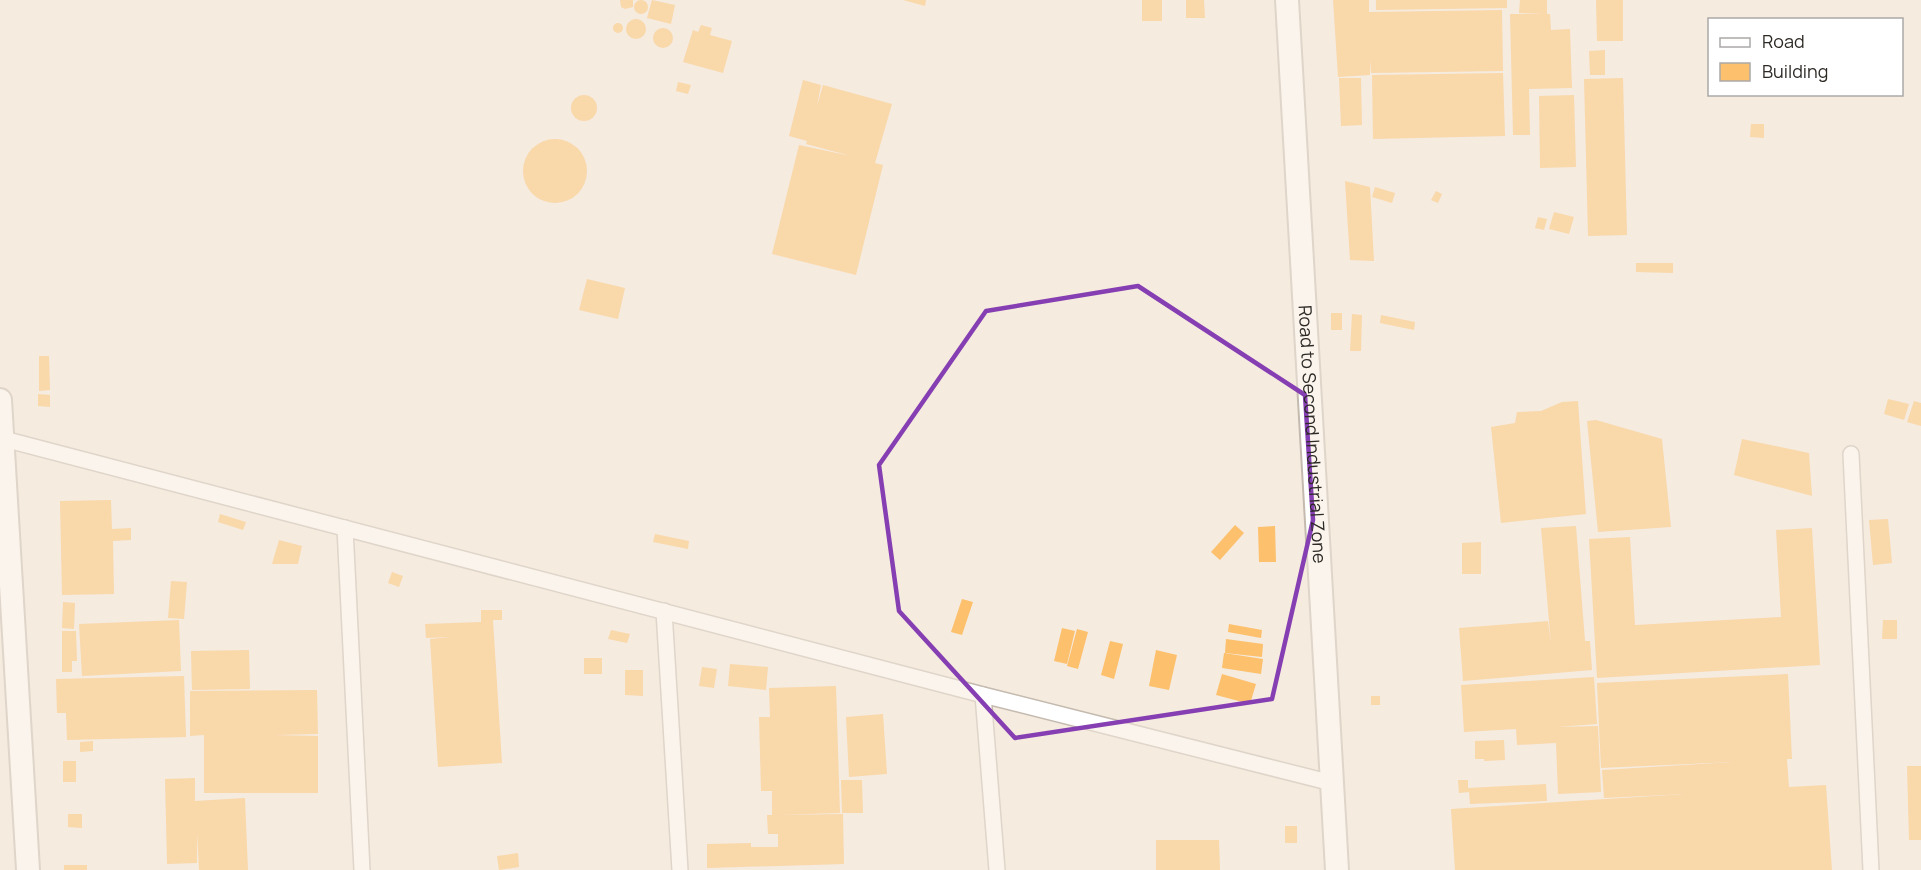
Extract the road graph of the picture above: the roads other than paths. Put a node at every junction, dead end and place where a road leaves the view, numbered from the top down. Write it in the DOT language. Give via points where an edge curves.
graph roads {
  1 [pos="1287,0"];
  2 [pos="0,400"];
  3 [pos="1,438"];
  4 [pos="1851,454"];
  5 [pos="345,528"];
  6 [pos="664,611"];
  7 [pos="983,695"];
  8 [pos="1332,783"];
  9 [pos="28,870"];
  10 [pos="362,870"];
  11 [pos="680,870"];
  12 [pos="997,870"];
  13 [pos="1337,870"];
  14 [pos="1871,870"];
  1 -- 8 [label="street, Road to Second Industrial Zone"];
  2 -- 3 [label="street"];
  3 -- 5 [label="street"];
  3 -- 9 [label="street"];
  4 -- 14 [label="street"];
  5 -- 6 [label="street"];
  5 -- 10 [label="street"];
  6 -- 7 [label="street"];
  6 -- 11 [label="street"];
  7 -- 8 [label="street"];
  7 -- 12 [label="street"];
  8 -- 13 [label="street, Road to Second Industrial Zone"];
}
